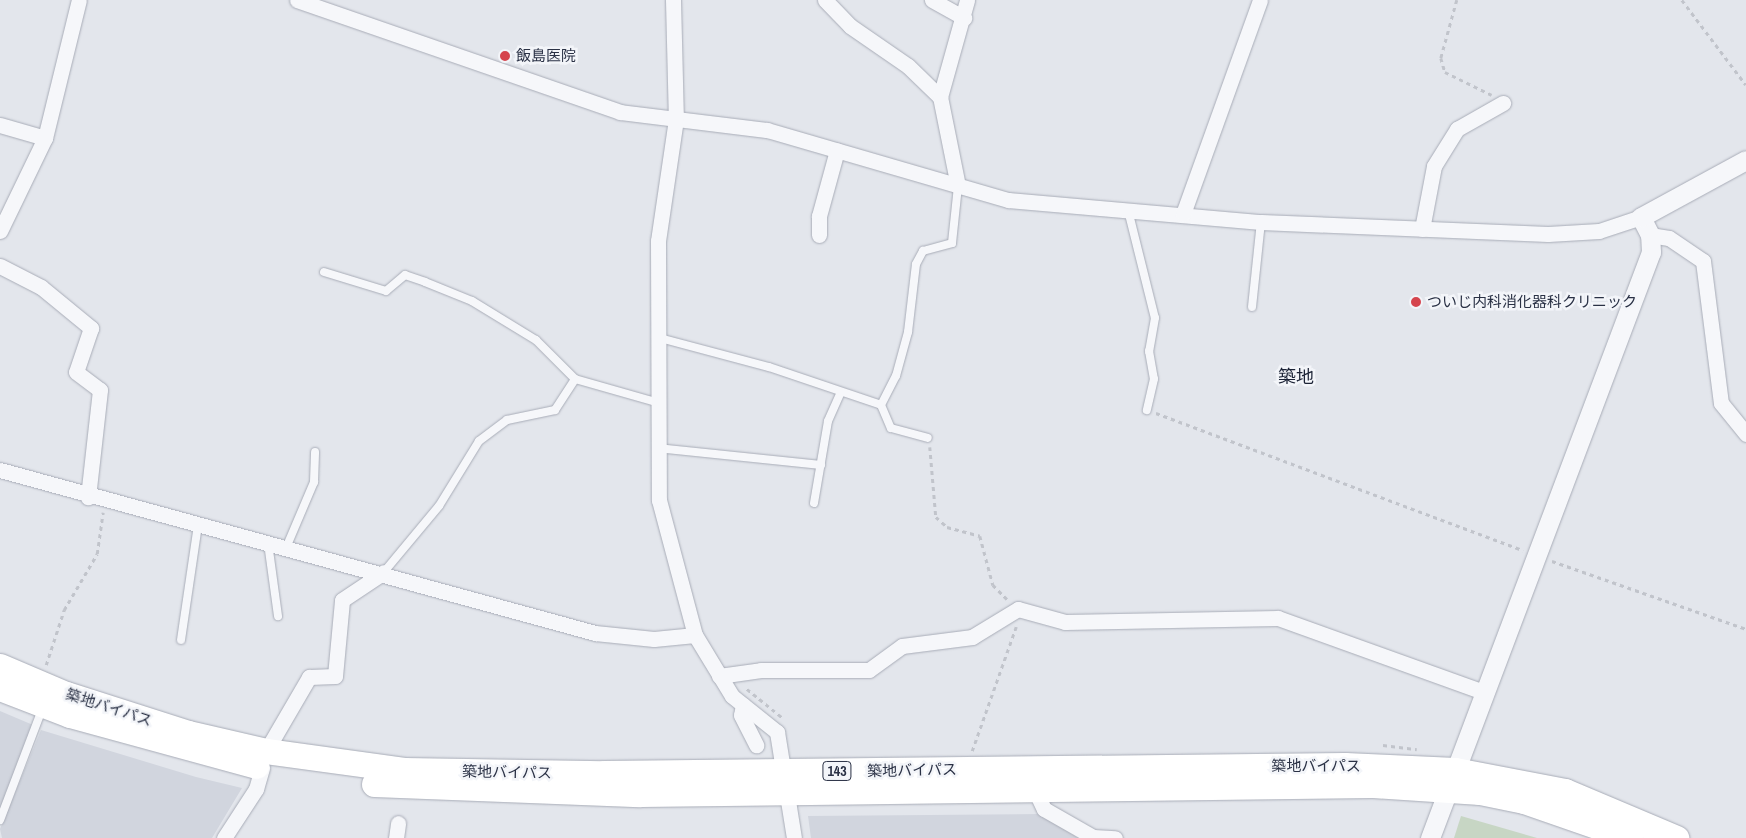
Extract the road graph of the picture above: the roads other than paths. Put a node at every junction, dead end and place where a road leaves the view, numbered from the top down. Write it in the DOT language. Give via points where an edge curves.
graph roads {
  1 [pos="79,0"];
  2 [pos="297,0"];
  3 [pos="673,0"];
  4 [pos="825,0"];
  5 [pos="932,0"];
  6 [pos="966,0"];
  7 [pos="1260,0"];
  8 [pos="341,6"];
  9 [pos="964,18"];
  10 [pos="940,97"];
  11 [pos="1503,103"];
  12 [pos="676,119"];
  13 [pos="0,125"];
  14 [pos="45,138"];
  15 [pos="837,150"];
  16 [pos="1746,160"];
  17 [pos="958,186"];
  18 [pos="1128,210"];
  19 [pos="1183,214"];
  20 [pos="1641,216"];
  21 [pos="1261,222"];
  22 [pos="1422,229"];
  23 [pos="0,231"];
  24 [pos="820,235"];
  25 [pos="1650,235"];
  26 [pos="0,266"];
  27 [pos="324,272"];
  28 [pos="1252,307"];
  29 [pos="656,337"];
  30 [pos="575,379"];
  31 [pos="840,394"];
  32 [pos="656,402"];
  33 [pos="881,405"];
  34 [pos="1147,410"];
  35 [pos="1746,434"];
  36 [pos="928,438"];
  37 [pos="656,448"];
  38 [pos="316,452"];
  39 [pos="821,465"];
  40 [pos="0,470"];
  41 [pos="88,497"];
  42 [pos="814,503"];
  43 [pos="198,525"];
  44 [pos="268,543"];
  45 [pos="286,548"];
  46 [pos="384,572"];
  47 [pos="278,616"];
  48 [pos="695,635"];
  49 [pos="181,640"];
  50 [pos="0,666"];
  51 [pos="719,676"];
  52 [pos="0,688"];
  53 [pos="1483,692"];
  54 [pos="42,694"];
  55 [pos="743,705"];
  56 [pos="756,746"];
  57 [pos="264,759"];
  58 [pos="1452,780"];
  59 [pos="786,782"];
  60 [pos="1035,790"];
  61 [pos="0,820"];
  62 [pos="398,823"];
  63 [pos="224,838"];
  64 [pos="396,838"];
  65 [pos="794,838"];
  66 [pos="1115,838"];
  67 [pos="1430,838"];
  68 [pos="1632,838"];
  69 [pos="1676,838"];
  1 -- 14 [label="street"];
  2 -- 8 [label="street"];
  3 -- 12 [label="street"];
  4 -- 10 [label="street" via="850,26 908,66"];
  5 -- 9 [label="street"];
  6 -- 9 [label="street"];
  7 -- 19 [label="street"];
  8 -- 12 [label="street" via="620,112"];
  9 -- 10 [label="street"];
  10 -- 17 [label="street"];
  11 -- 22 [label="street" via="1457,129 1434,166"];
  12 -- 15 [label="street" via="768,130"];
  12 -- 29 [label="street" via="661,202"];
  13 -- 14 [label="street"];
  14 -- 23 [label="street"];
  15 -- 17 [label="street"];
  15 -- 24 [label="street" via="819,216"];
  16 -- 20 [label="street"];
  17 -- 18 [label="street" via="1008,200"];
  17 -- 33 [label="lane" via="952,243 923,251 916,264 908,332 896,376"];
  18 -- 19 [label="street"];
  18 -- 34 [label="lane" via="1155,318 1149,351 1154,379"];
  19 -- 21 [label="street"];
  20 -- 22 [label="street" via="1584,234"];
  20 -- 25 [label="street"];
  21 -- 22 [label="street"];
  21 -- 28 [label="lane"];
  25 -- 35 [label="street" via="1669,238 1703,261 1721,402"];
  25 -- 53 [label="street" via="1651,252"];
  26 -- 41 [label="street" via="41,287 91,328 76,372 100,390"];
  27 -- 30 [label="lane" via="386,291 405,275 472,301 536,340"];
  29 -- 31 [label="lane" via="769,367"];
  29 -- 32 [label="street"];
  30 -- 32 [label="lane"];
  30 -- 46 [label="lane" via="556,410 507,420 479,442 439,506"];
  31 -- 33 [label="lane"];
  31 -- 39 [label="lane" via="828,421"];
  32 -- 37 [label="street"];
  33 -- 36 [label="lane" via="891,428"];
  37 -- 39 [label="lane"];
  37 -- 48 [label="street" via="659,500"];
  38 -- 45 [label="lane" via="314,482"];
  39 -- 42 [label="lane"];
  40 -- 41 [label="street"];
  41 -- 43 [label="street"];
  43 -- 44 [label="street"];
  43 -- 49 [label="lane"];
  44 -- 45 [label="street"];
  44 -- 47 [label="lane"];
  45 -- 46 [label="street"];
  46 -- 48 [label="street" via="595,633 654,639"];
  46 -- 57 [label="street" via="342,600 335,676 309,677"];
  48 -- 51 [label="street"];
  50 -- 54 [label="highway, 築地バイパス / 143"];
  51 -- 53 [label="street" via="761,670 869,670 902,646 972,637 1018,609 1065,622 1278,618"];
  51 -- 55 [label="street"];
  52 -- 54 [label="highway, 築地バイパス / 143"];
  53 -- 58 [label="street"];
  54 -- 57 [label="highway, 築地バイパス / 143" via="188,733"];
  54 -- 61 [label="lane"];
  55 -- 56 [label="street" via="741,715"];
  55 -- 59 [label="street" via="777,732"];
  57 -- 59 [label="highway, 築地バイパス / 143" via="404,770"];
  57 -- 63 [label="street" via="256,789"];
  58 -- 59 [label="highway, 築地バイパス / 143" via="1345,765 971,769"];
  58 -- 60 [label="highway, 築地バイパス / 143"];
  58 -- 67 [label="street"];
  58 -- 68 [label="highway, 築地バイパス / 143" via="1524,800"];
  58 -- 69 [label="highway, 築地バイパス / 143" via="1565,791"];
  59 -- 60 [label="highway, 築地バイパス / 143"];
  59 -- 65 [label="street"];
  60 -- 66 [label="street" via="1044,809 1092,837"];
  62 -- 64 [label="street"];
}
